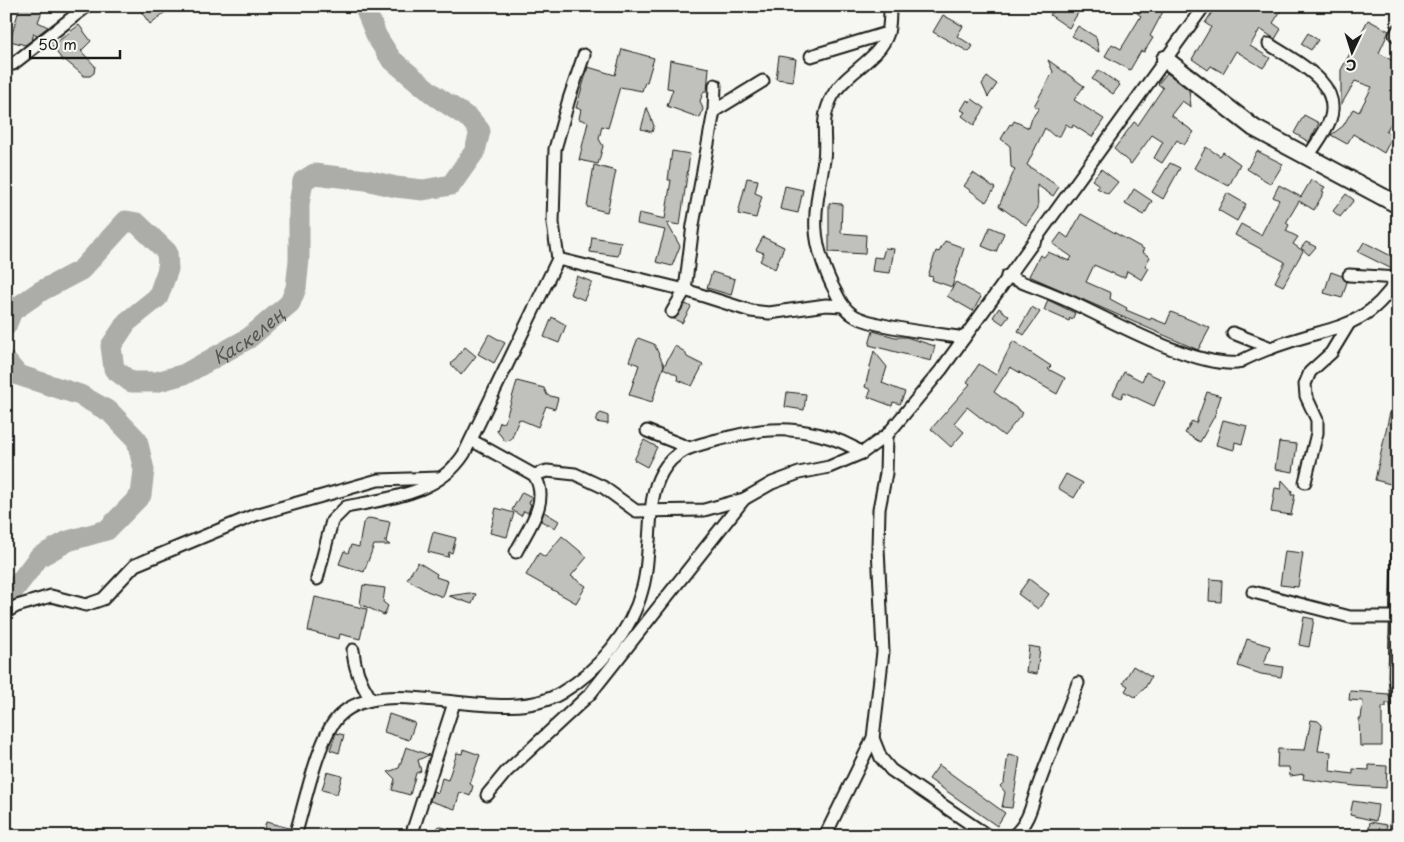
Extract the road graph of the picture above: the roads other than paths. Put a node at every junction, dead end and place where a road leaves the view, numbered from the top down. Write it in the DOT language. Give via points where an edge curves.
graph roads {
  1 [pos="87,6"];
  2 [pos="890,6"];
  3 [pos="1204,6"];
  4 [pos="887,34"];
  5 [pos="1269,44"];
  6 [pos="584,56"];
  7 [pos="811,56"];
  8 [pos="1165,59"];
  9 [pos="13,64"];
  10 [pos="763,81"];
  11 [pos="715,85"];
  12 [pos="714,110"];
  13 [pos="1308,157"];
  14 [pos="1398,205"];
  15 [pos="558,259"];
  16 [pos="1348,275"];
  17 [pos="1007,276"];
  18 [pos="1398,278"];
  19 [pos="685,290"];
  20 [pos="843,306"];
  21 [pos="672,312"];
  22 [pos="1348,325"];
  23 [pos="1233,333"];
  24 [pos="964,338"];
  25 [pos="1271,348"];
  26 [pos="647,431"];
  27 [pos="887,435"];
  28 [pos="471,440"];
  29 [pos="687,447"];
  30 [pos="862,453"];
  31 [pos="534,475"];
  32 [pos="443,478"];
  33 [pos="1305,482"];
  34 [pos="744,499"];
  35 [pos="650,511"];
  36 [pos="1398,551"];
  37 [pos="516,552"];
  38 [pos="317,580"];
  39 [pos="1253,592"];
  40 [pos="6,612"];
  41 [pos="1396,617"];
  42 [pos="352,650"];
  43 [pos="1078,683"];
  44 [pos="370,698"];
  45 [pos="454,702"];
  46 [pos="1398,716"];
  47 [pos="873,738"];
  48 [pos="487,795"];
  49 [pos="1398,812"];
  50 [pos="295,836"];
  51 [pos="411,836"];
  52 [pos="825,836"];
  53 [pos="988,836"];
  54 [pos="1013,836"];
  55 [pos="1396,836"];
  1 -- 9 [label="street"];
  2 -- 4 [label="street"];
  3 -- 8 [label="street"];
  4 -- 7 [label="street"];
  4 -- 20 [label="street" via="880,48 844,79 830,100 823,122 824,160 814,230 825,268"];
  5 -- 13 [label="street" via="1315,74 1331,99 1330,121"];
  6 -- 15 [label="street" via="555,149 553,223"];
  8 -- 13 [label="street" via="1254,128"];
  8 -- 17 [label="street"];
  10 -- 12 [label="street"];
  11 -- 12 [label="street"];
  12 -- 19 [label="street"];
  13 -- 14 [label="street"];
  15 -- 19 [label="street"];
  15 -- 28 [label="street"];
  16 -- 18 [label="street"];
  17 -- 24 [label="street"];
  17 -- 25 [label="street" via="1075,304 1126,330 1204,360 1220,364 1237,363"];
  18 -- 22 [label="street" via="1375,307"];
  19 -- 20 [label="street" via="751,311 770,313 826,305"];
  19 -- 21 [label="street"];
  20 -- 24 [label="street" via="854,316 877,324"];
  22 -- 25 [label="street"];
  22 -- 33 [label="street" via="1330,353 1310,372 1305,384 1318,433"];
  23 -- 25 [label="street"];
  24 -- 27 [label="street"];
  26 -- 29 [label="street"];
  27 -- 30 [label="street"];
  27 -- 47 [label="street" via="878,548 883,652"];
  28 -- 31 [label="street"];
  28 -- 32 [label="street" via="455,468"];
  29 -- 30 [label="street" via="744,433 772,430 836,440"];
  29 -- 35 [label="street" via="661,473"];
  30 -- 34 [label="street" via="829,467 799,473"];
  31 -- 35 [label="street" via="547,471 575,474 603,486 636,511"];
  31 -- 37 [label="street" via="540,485 538,510"];
  32 -- 38 [label="street" via="420,490 346,507 332,521"];
  32 -- 40 [label="street" via="378,480 255,515 135,565 103,599 86,605 51,596"];
  34 -- 35 [label="street" via="704,510"];
  34 -- 48 [label="street" via="590,694 506,772"];
  35 -- 45 [label="street" via="643,590 631,620 599,662 561,693 537,704 506,706"];
  36 -- 41 [label="street"];
  39 -- 41 [label="street" via="1350,617"];
  41 -- 46 [label="street"];
  42 -- 44 [label="street" via="360,681"];
  43 -- 54 [label="street" via="1031,810"];
  44 -- 45 [label="street"];
  44 -- 50 [label="street" via="347,709 334,721 324,741"];
  45 -- 51 [label="street"];
  47 -- 52 [label="street"];
  47 -- 53 [label="street" via="881,758 891,770"];
  49 -- 55 [label="street"];
}
